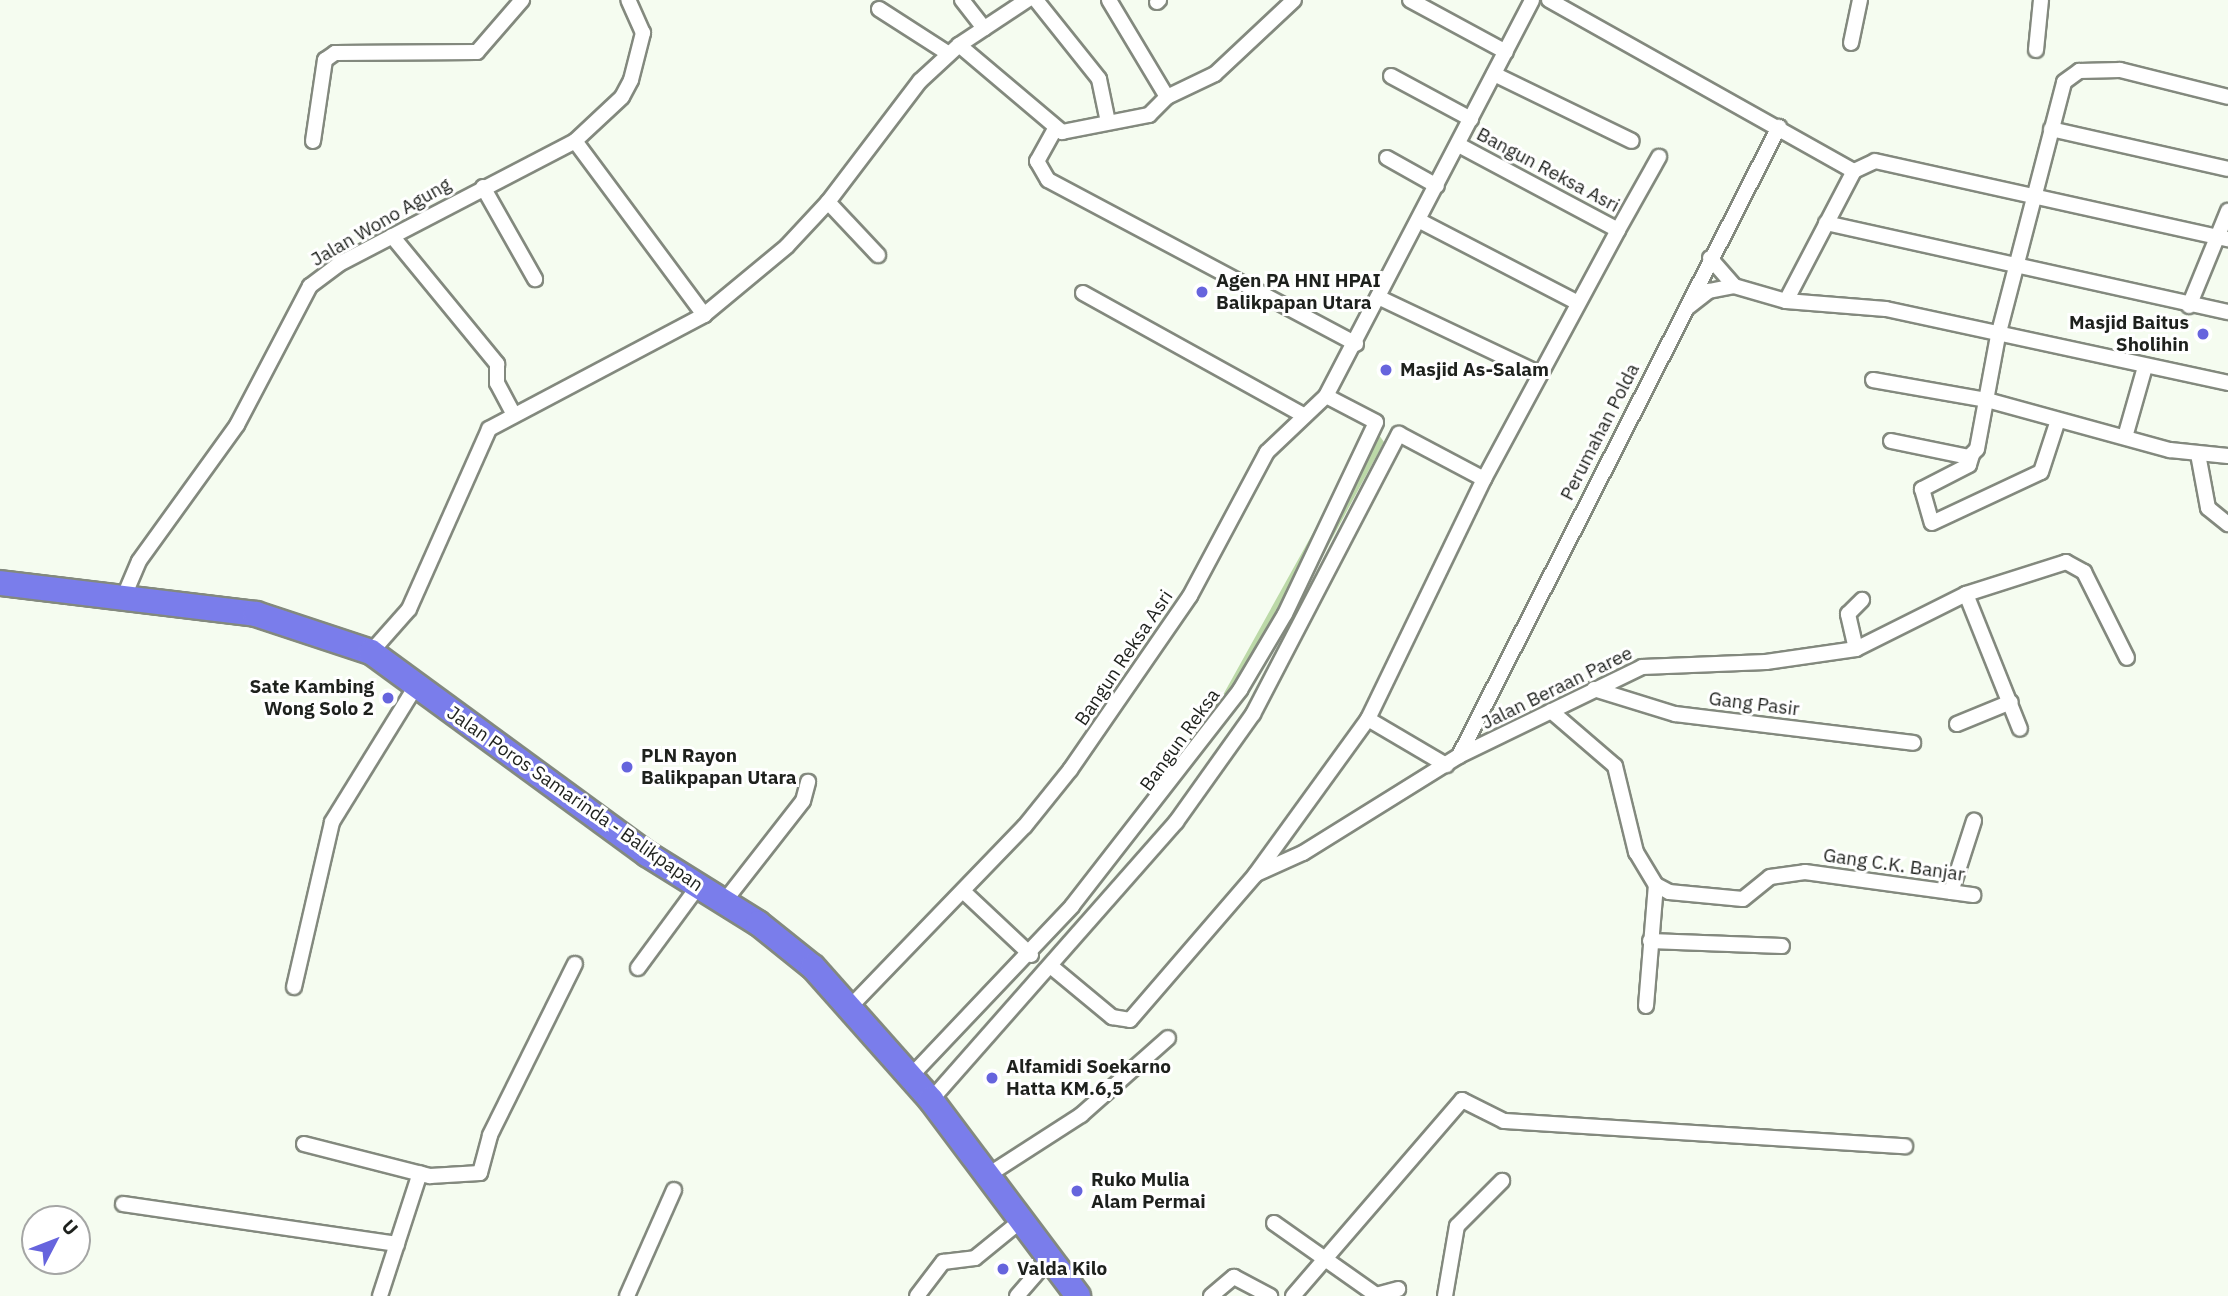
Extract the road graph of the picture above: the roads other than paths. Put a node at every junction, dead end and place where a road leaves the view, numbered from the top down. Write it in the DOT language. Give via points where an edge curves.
graph roads {
  1 [pos="522,0"];
  2 [pos="628,0"];
  3 [pos="962,0"];
  4 [pos="1036,0"];
  5 [pos="1108,0"];
  6 [pos="1294,0"];
  7 [pos="1410,0"];
  8 [pos="1532,0"];
  9 [pos="1549,0"];
  10 [pos="1860,0"];
  11 [pos="2041,0"];
  12 [pos="1022,1"];
  13 [pos="879,9"];
  14 [pos="984,28"];
  15 [pos="1851,43"];
  16 [pos="954,49"];
  17 [pos="2036,50"];
  18 [pos="1506,52"];
  19 [pos="1494,74"];
  20 [pos="1391,76"];
  21 [pos="1167,97"];
  22 [pos="2228,97"];
  23 [pos="1471,119"];
  24 [pos="1108,122"];
  25 [pos="1779,127"];
  26 [pos="1055,129"];
  27 [pos="2051,129"];
  28 [pos="313,141"];
  29 [pos="575,141"];
  30 [pos="1632,141"];
  31 [pos="1459,145"];
  32 [pos="1387,158"];
  33 [pos="1658,158"];
  34 [pos="2228,169"];
  35 [pos="1854,171"];
  36 [pos="1437,186"];
  37 [pos="483,187"];
  38 [pos="2032,196"];
  39 [pos="828,202"];
  40 [pos="2228,211"];
  41 [pos="1420,221"];
  42 [pos="1826,223"];
  43 [pos="1618,230"];
  44 [pos="392,236"];
  45 [pos="2223,238"];
  46 [pos="878,255"];
  47 [pos="1710,258"];
  48 [pos="2015,267"];
  49 [pos="536,279"];
  50 [pos="1734,286"];
  51 [pos="1083,293"];
  52 [pos="1380,298"];
  53 [pos="1786,301"];
  54 [pos="1576,302"];
  55 [pos="2189,306"];
  56 [pos="2228,312"];
  57 [pos="704,315"];
  58 [pos="1678,319"];
  59 [pos="1998,335"];
  60 [pos="1356,344"];
  61 [pos="2144,367"];
  62 [pos="1540,374"];
  63 [pos="1873,380"];
  64 [pos="2228,383"];
  65 [pos="1326,396"];
  66 [pos="1987,400"];
  67 [pos="513,413"];
  68 [pos="1303,415"];
  69 [pos="1376,422"];
  70 [pos="2057,423"];
  71 [pos="1399,434"];
  72 [pos="2125,437"];
  73 [pos="1891,441"];
  74 [pos="2198,454"];
  75 [pos="1972,455"];
  76 [pos="2228,456"];
  77 [pos="1484,479"];
  78 [pos="2228,524"];
  79 [pos="0,583"];
  80 [pos="1966,594"];
  81 [pos="1863,600"];
  82 [pos="122,601"];
  83 [pos="1856,649"];
  84 [pos="371,652"];
  85 [pos="2127,658"];
  86 [pos="416,686"];
  87 [pos="1594,690"];
  88 [pos="2011,702"];
  89 [pos="1551,711"];
  90 [pos="1368,719"];
  91 [pos="1957,724"];
  92 [pos="2020,729"];
  93 [pos="1913,743"];
  94 [pos="1459,756"];
  95 [pos="1446,765"];
  96 [pos="808,782"];
  97 [pos="1164,794"];
  98 [pos="1184,811"];
  99 [pos="1974,821"];
  100 [pos="1255,875"];
  101 [pos="1656,885"];
  102 [pos="698,888"];
  103 [pos="964,892"];
  104 [pos="1951,892"];
  105 [pos="1973,895"];
  106 [pos="724,902"];
  107 [pos="1650,941"];
  108 [pos="1782,946"];
  109 [pos="1031,955"];
  110 [pos="575,964"];
  111 [pos="638,968"];
  112 [pos="1053,968"];
  113 [pos="294,987"];
  114 [pos="851,1006"];
  115 [pos="1646,1006"];
  116 [pos="1168,1038"];
  117 [pos="911,1077"];
  118 [pos="931,1100"];
  119 [pos="304,1144"];
  120 [pos="1905,1146"];
  121 [pos="420,1173"];
  122 [pos="988,1175"];
  123 [pos="1502,1181"];
  124 [pos="674,1190"];
  125 [pos="123,1204"];
  126 [pos="1023,1219"];
  127 [pos="1274,1223"];
  128 [pos="397,1244"];
  129 [pos="1324,1255"];
  130 [pos="1049,1259"];
  131 [pos="1398,1289"];
  132 [pos="380,1296"];
  133 [pos="627,1296"];
  134 [pos="916,1296"];
  135 [pos="1017,1296"];
  136 [pos="1078,1296"];
  137 [pos="1211,1296"];
  138 [pos="1270,1296"];
  139 [pos="1293,1296"];
  140 [pos="1445,1296"];
  1 -- 28 [label="street" via="477,52 335,53 325,60"];
  2 -- 29 [label="street, Jalan Wono Agung" via="643,33 631,80 622,97"];
  3 -- 14 [label="street"];
  4 -- 24 [label="street" via="1099,79"];
  5 -- 21 [label="street"];
  6 -- 21 [label="street" via="1214,74"];
  7 -- 18 [label="street"];
  8 -- 18 [label="street, Bangun Reksa Asri"];
  9 -- 25 [label="street"];
  10 -- 15 [label="street"];
  11 -- 17 [label="street"];
  12 -- 14 [label="street"];
  13 -- 16 [label="street"];
  14 -- 16 [label="street"];
  16 -- 26 [label="street"];
  16 -- 39 [label="street" via="920,81"];
  18 -- 19 [label="street, Bangun Reksa Asri"];
  19 -- 23 [label="street, Bangun Reksa Asri"];
  19 -- 30 [label="street"];
  20 -- 23 [label="street"];
  21 -- 24 [label="street" via="1149,115"];
  22 -- 27 [label="street" via="2120,70 2079,71 2058,92"];
  23 -- 31 [label="street, Bangun Reksa Asri"];
  24 -- 26 [label="street" via="1072,134"];
  25 -- 35 [label="street"];
  25 -- 47 [label="street, Perumahan Polda"];
  26 -- 60 [label="street" via="1037,161 1048,180"];
  27 -- 34 [label="street"];
  27 -- 38 [label="street"];
  29 -- 37 [label="street, Jalan Wono Agung"];
  29 -- 57 [label="street"];
  31 -- 36 [label="street, Bangun Reksa Asri"];
  31 -- 43 [label="street, Bangun Reksa Asri"];
  32 -- 36 [label="street"];
  33 -- 43 [label="street"];
  35 -- 38 [label="street" via="1875,161"];
  35 -- 42 [label="street"];
  36 -- 41 [label="street, Bangun Reksa Asri"];
  37 -- 44 [label="street, Jalan Wono Agung"];
  37 -- 49 [label="street"];
  38 -- 45 [label="street"];
  38 -- 48 [label="street"];
  39 -- 46 [label="street"];
  39 -- 57 [label="street" via="787,246"];
  40 -- 45 [label="street"];
  41 -- 52 [label="street, Bangun Reksa Asri"];
  41 -- 54 [label="street"];
  42 -- 48 [label="street"];
  42 -- 53 [label="street"];
  43 -- 54 [label="street, Bangun Reksa Asri"];
  44 -- 67 [label="street" via="497,364 497,383"];
  44 -- 82 [label="street, Jalan Wono Agung" via="310,286 237,425 139,561"];
  45 -- 55 [label="street"];
  47 -- 50 [label="street"];
  47 -- 58 [label="street, Perumahan Polda"];
  48 -- 55 [label="street"];
  48 -- 59 [label="street"];
  50 -- 53 [label="street"];
  50 -- 58 [label="street" via="1709,291"];
  51 -- 68 [label="street"];
  52 -- 60 [label="street, Bangun Reksa Asri"];
  52 -- 62 [label="street"];
  53 -- 59 [label="street" via="1886,309"];
  54 -- 62 [label="street, Bangun Reksa Asri"];
  55 -- 56 [label="street"];
  57 -- 67 [label="street" via="673,336 614,358 573,388"];
  58 -- 94 [label="street, Perumahan Polda"];
  59 -- 61 [label="street"];
  59 -- 66 [label="street"];
  60 -- 65 [label="street, Bangun Reksa Asri"];
  61 -- 64 [label="street"];
  61 -- 72 [label="street"];
  62 -- 77 [label="street, Bangun Reksa Asri"];
  63 -- 66 [label="street"];
  65 -- 68 [label="street, Bangun Reksa Asri"];
  65 -- 69 [label="street"];
  66 -- 70 [label="street"];
  66 -- 75 [label="street"];
  67 -- 84 [label="street" via="483,438 409,609"];
  68 -- 103 [label="street, Bangun Reksa Asri" via="1267,453 1190,596 1092,740"];
  69 -- 71 [label="street"];
  69 -- 97 [label="street, Bangun Reksa" via="1285,614 1240,690"];
  70 -- 72 [label="street"];
  70 -- 75 [label="street" via="2041,472 1932,523 1922,489 1969,465"];
  71 -- 77 [label="street"];
  71 -- 98 [label="street" via="1270,685"];
  72 -- 74 [label="street"];
  73 -- 75 [label="street"];
  74 -- 76 [label="street"];
  74 -- 78 [label="street" via="2208,508"];
  77 -- 90 [label="street, Bangun Reksa Asri"];
  79 -- 82 [label="highway, Jalan Poros Samarinda - Balikpapan"];
  80 -- 83 [label="street, Jalan Beraan Paree"];
  80 -- 85 [label="street, Jalan Beraan Paree" via="2072,562 2084,572"];
  80 -- 88 [label="street"];
  81 -- 83 [label="street" via="1848,614"];
  82 -- 84 [label="highway, Jalan Poros Samarinda - Balikpapan" via="256,614"];
  83 -- 87 [label="street, Jalan Beraan Paree" via="1766,662 1660,663"];
  84 -- 86 [label="highway, Jalan Poros Samarinda - Balikpapan"];
  86 -- 102 [label="highway, Jalan Poros Samarinda - Balikpapan"];
  86 -- 113 [label="street" via="332,822"];
  87 -- 89 [label="street, Jalan Beraan Paree"];
  87 -- 93 [label="street, Gang Pasir" via="1675,714"];
  88 -- 91 [label="street"];
  88 -- 92 [label="street"];
  89 -- 94 [label="street, Jalan Beraan Paree"];
  89 -- 101 [label="street" via="1615,766 1630,835"];
  90 -- 95 [label="street"];
  90 -- 100 [label="street, Bangun Reksa Asri"];
  94 -- 95 [label="street, Jalan Beraan Paree"];
  95 -- 100 [label="street, Jalan Beraan Paree" via="1303,853"];
  96 -- 106 [label="street" via="803,801"];
  97 -- 98 [label="street"];
  97 -- 109 [label="street, Bangun Reksa"];
  98 -- 112 [label="street"];
  99 -- 104 [label="street"];
  100 -- 112 [label="street, Bangun Reksa Asri" via="1130,1020 1112,1017"];
  101 -- 104 [label="street, Gang C.K. Banjar" via="1743,899 1770,877 1805,872"];
  101 -- 107 [label="street"];
  102 -- 106 [label="highway, Jalan Poros Samarinda - Balikpapan"];
  102 -- 111 [label="street"];
  103 -- 109 [label="street"];
  103 -- 114 [label="street, Bangun Reksa Asri"];
  104 -- 105 [label="street, Gang C.K. Banjar"];
  106 -- 114 [label="highway, Jalan Poros Samarinda - Balikpapan" via="783,942"];
  107 -- 108 [label="street"];
  107 -- 115 [label="street"];
  109 -- 117 [label="street, Bangun Reksa"];
  110 -- 121 [label="street" via="490,1135 480,1173"];
  112 -- 118 [label="street"];
  114 -- 117 [label="highway, Jalan Poros Samarinda - Balikpapan"];
  116 -- 122 [label="street" via="1081,1115"];
  117 -- 118 [label="highway, Jalan Poros Samarinda - Balikpapan"];
  118 -- 122 [label="highway, Jalan Poros Samarinda - Balikpapan"];
  119 -- 121 [label="street"];
  120 -- 129 [label="street" via="1504,1121 1462,1100"];
  121 -- 128 [label="street"];
  122 -- 126 [label="highway, Jalan Poros Samarinda - Balikpapan"];
  123 -- 140 [label="street" via="1457,1226"];
  124 -- 133 [label="street"];
  125 -- 128 [label="street"];
  126 -- 130 [label="highway, Jalan Poros Samarinda - Balikpapan"];
  126 -- 134 [label="street" via="975,1258 943,1262"];
  127 -- 129 [label="street"];
  128 -- 132 [label="street"];
  129 -- 131 [label="street" via="1376,1296"];
  129 -- 139 [label="street"];
  130 -- 135 [label="street"];
  130 -- 136 [label="highway, Jalan Poros Samarinda - Balikpapan"];
  137 -- 138 [label="street" via="1234,1277"];
}
